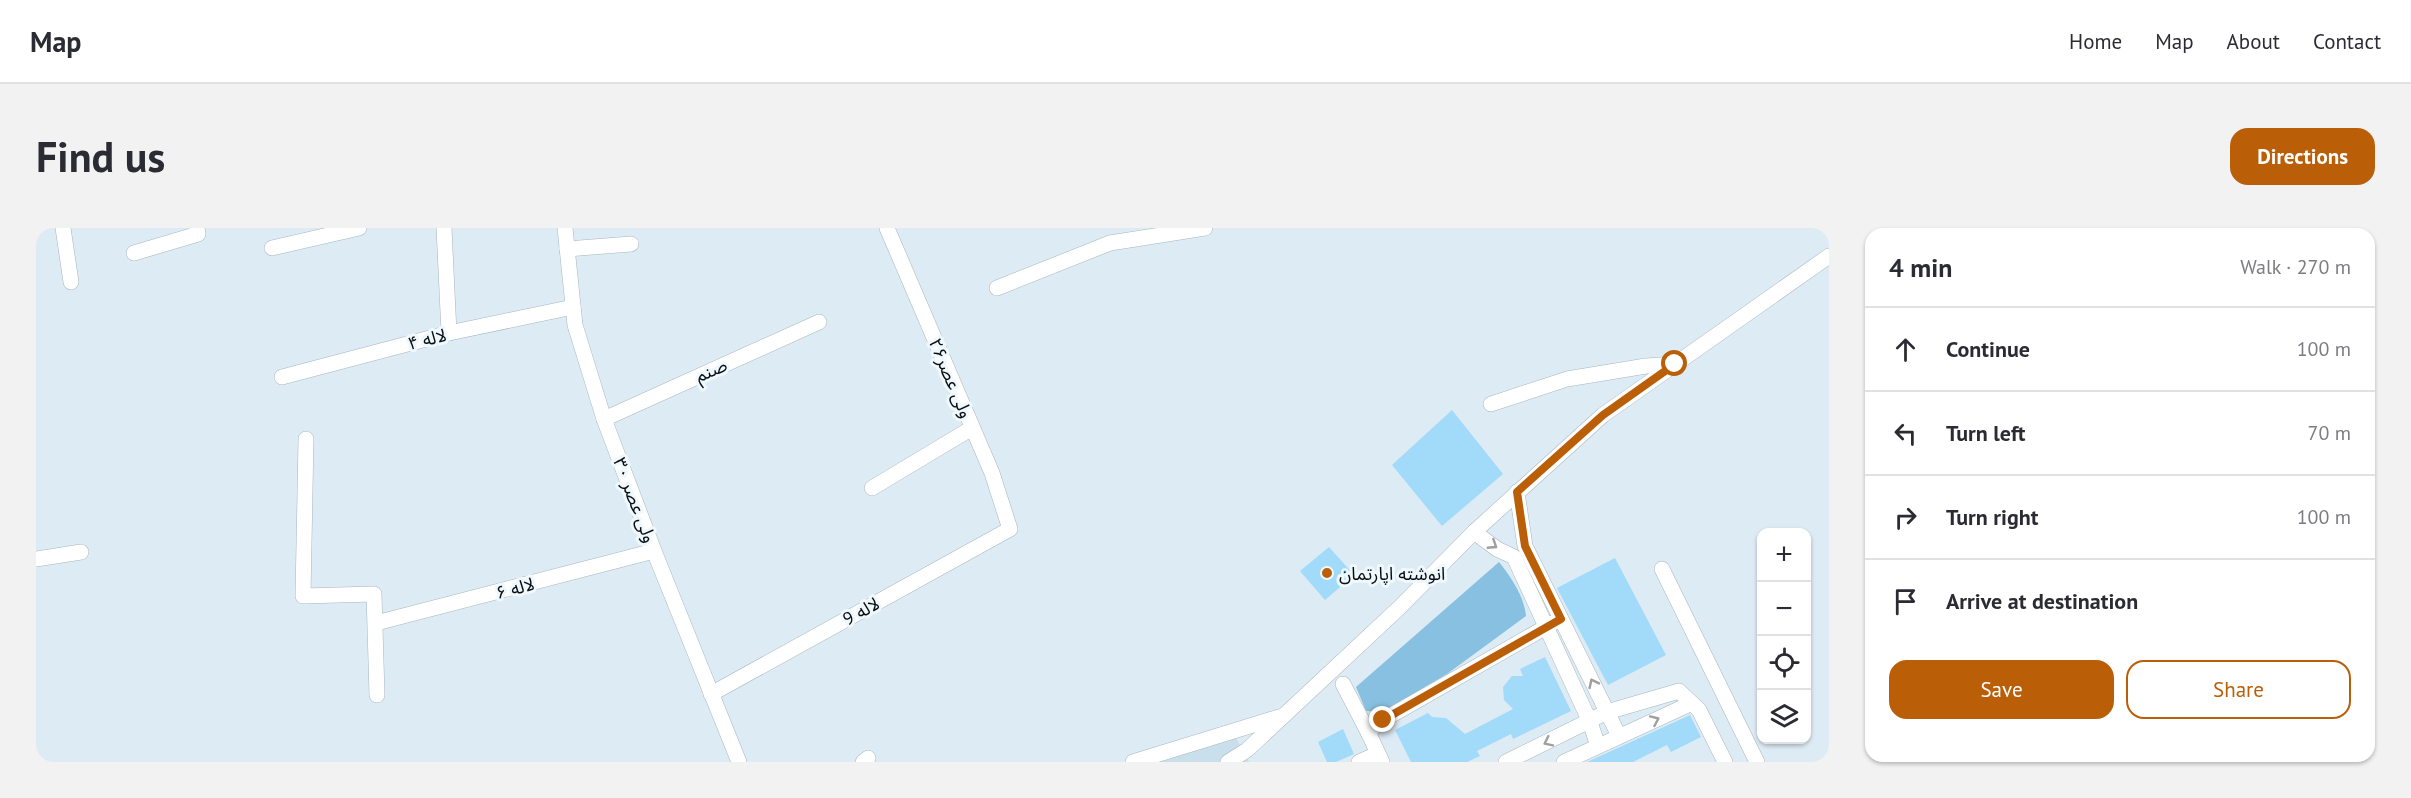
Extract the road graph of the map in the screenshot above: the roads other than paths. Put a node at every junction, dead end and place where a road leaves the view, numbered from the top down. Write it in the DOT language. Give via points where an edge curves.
graph roads {
  1 [pos="63,228"];
  2 [pos="359,228"];
  3 [pos="444,228"];
  4 [pos="565,228"];
  5 [pos="887,228"];
  6 [pos="1200,229"];
  7 [pos="197,231"];
  8 [pos="631,244"];
  9 [pos="272,248"];
  10 [pos="567,249"];
  11 [pos="134,253"];
  12 [pos="1829,256"];
  13 [pos="71,282"];
  14 [pos="997,288"];
  15 [pos="573,307"];
  16 [pos="819,322"];
  17 [pos="449,333"];
  18 [pos="1675,364"];
  19 [pos="282,377"];
  20 [pos="1491,404"];
  21 [pos="604,418"];
  22 [pos="972,428"];
  23 [pos="306,439"];
  24 [pos="872,488"];
  25 [pos="1517,492"];
  26 [pos="1010,529"];
  27 [pos="1474,532"];
  28 [pos="654,551"];
  29 [pos="81,552"];
  30 [pos="36,559"];
  31 [pos="1662,569"];
  32 [pos="1561,619"];
  33 [pos="376,623"];
  34 [pos="1545,627"];
  35 [pos="1343,684"];
  36 [pos="711,694"];
  37 [pos="377,695"];
  38 [pos="1690,704"];
  39 [pos="1607,712"];
  40 [pos="1285,715"];
  41 [pos="1590,722"];
  42 [pos="1368,732"];
  43 [pos="1619,736"];
  44 [pos="1598,746"];
  45 [pos="1379,758"];
  46 [pos="739,762"];
  47 [pos="1133,762"];
  48 [pos="1228,762"];
  49 [pos="1359,762"];
  50 [pos="1506,762"];
  51 [pos="1564,762"];
  52 [pos="1725,762"];
  53 [pos="1757,762"];
  1 -- 13 [label="street"];
  2 -- 9 [label="street"];
  3 -- 17 [label="street"];
  4 -- 10 [label="street, ولی عصر ۳۰"];
  5 -- 22 [label="street, ولی عصر۲۶"];
  6 -- 14 [label="street" via="1110,243"];
  7 -- 11 [label="street"];
  8 -- 10 [label="street"];
  10 -- 15 [label="street, ولی عصر ۳۰"];
  12 -- 18 [label="street"];
  15 -- 17 [label="street, لاله ۴"];
  15 -- 21 [label="street, ولی عصر ۳۰"];
  16 -- 21 [label="street, صنم"];
  17 -- 19 [label="street, لاله ۴"];
  18 -- 20 [label="street" via="1567,379"];
  18 -- 25 [label="street" via="1603,415"];
  21 -- 28 [label="street, ولی عصر ۳۰"];
  22 -- 24 [label="street"];
  22 -- 26 [label="street, ولی عصر۲۶"];
  23 -- 33 [label="street" via="303,596 374,594"];
  25 -- 27 [label="street"];
  25 -- 32 [label="street" via="1525,546"];
  26 -- 36 [label="street, لاله 9"];
  27 -- 34 [label="street, one-way" via="1514,557"];
  27 -- 40 [label="street"];
  28 -- 33 [label="street, لاله ۶"];
  28 -- 36 [label="street, ولی عصر ۳۰"];
  29 -- 30 [label="street"];
  31 -- 53 [label="street"];
  32 -- 34 [label="street"];
  39 -- 32 [label="street, one-way"];
  33 -- 37 [label="street"];
  34 -- 41 [label="street"];
  34 -- 42 [label="street"];
  35 -- 42 [label="street"];
  36 -- 46 [label="street, ولی عصر ۳۰"];
  38 -- 39 [label="street" via="1679,692"];
  43 -- 38 [label="street, one-way"];
  38 -- 52 [label="street" via="1699,710"];
  39 -- 41 [label="street"];
  39 -- 43 [label="street"];
  40 -- 47 [label="street"];
  40 -- 48 [label="street"];
  41 -- 44 [label="street"];
  41 -- 50 [label="street, one-way"];
  42 -- 45 [label="street"];
  43 -- 44 [label="street"];
  44 -- 51 [label="street"];
  45 -- 49 [label="street"];
}
